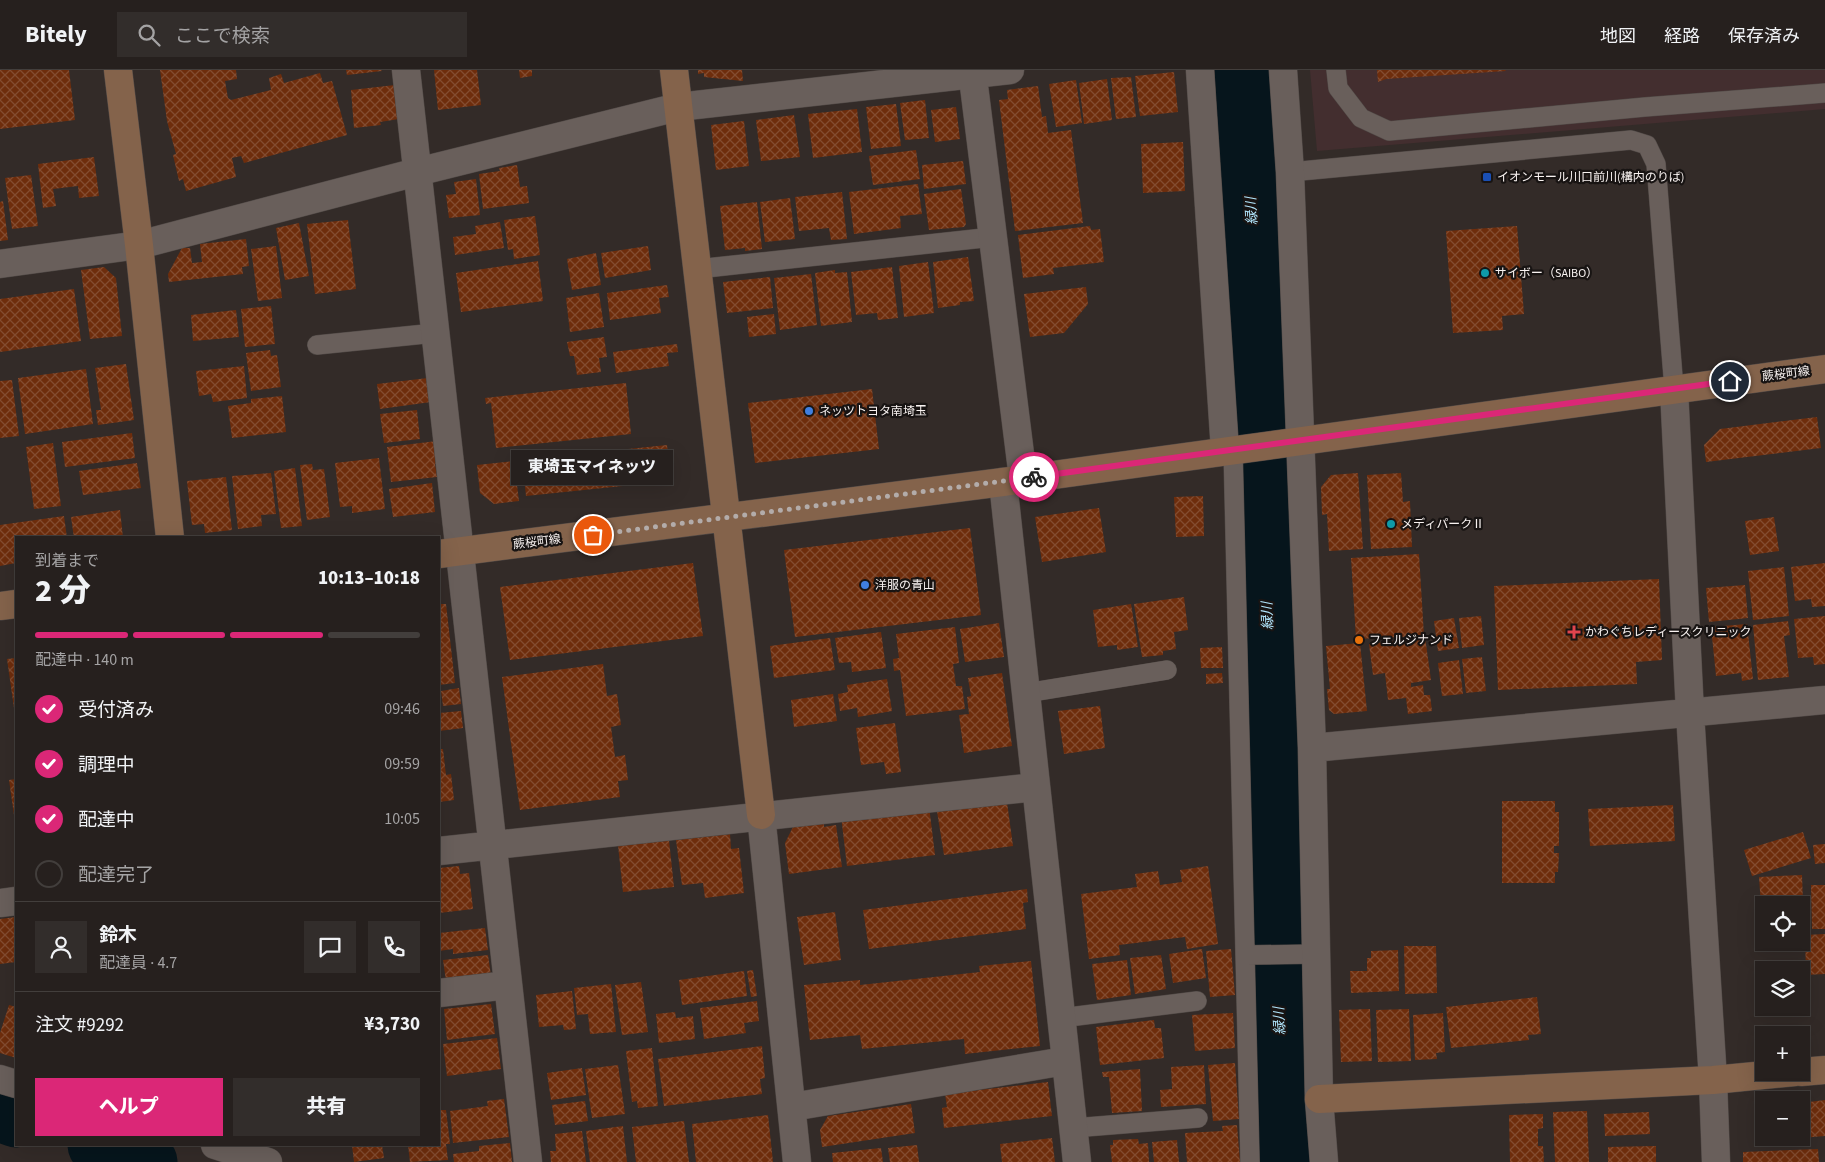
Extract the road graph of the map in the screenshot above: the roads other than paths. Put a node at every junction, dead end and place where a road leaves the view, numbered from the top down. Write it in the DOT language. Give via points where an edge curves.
graph roads {
  1 [pos="118,70"];
  2 [pos="406,70"];
  3 [pos="674,70"];
  4 [pos="1010,70"];
  5 [pos="1200,70"];
  6 [pos="1282,70"];
  7 [pos="1336,70"];
  8 [pos="972,72"];
  9 [pos="1825,93"];
  10 [pos="678,107"];
  11 [pos="417,172"];
  12 [pos="1290,172"];
  13 [pos="993,237"];
  14 [pos="139,245"];
  15 [pos="0,264"];
  16 [pos="697,269"];
  17 [pos="435,333"];
  18 [pos="317,345"];
  19 [pos="1825,369"];
  20 [pos="1674,388"];
  21 [pos="1292,442"];
  22 [pos="1232,450"];
  23 [pos="1013,480"];
  24 [pos="726,518"];
  25 [pos="170,536"];
  26 [pos="449,553"];
  27 [pos="15,604"];
  28 [pos="0,606"];
  29 [pos="1167,670"];
  30 [pos="1026,693"];
  31 [pos="1825,700"];
  32 [pos="1690,713"];
  33 [pos="1312,748"];
  34 [pos="1036,787"];
  35 [pos="761,815"];
  36 [pos="492,845"];
  37 [pos="440,851"];
  38 [pos="15,901"];
  39 [pos="0,903"];
  40 [pos="1317,954"];
  41 [pos="1245,955"];
  42 [pos="508,986"];
  43 [pos="440,993"];
  44 [pos="1197,1001"];
  45 [pos="1061,1018"];
  46 [pos="1065,1061"];
  47 [pos="1825,1070"];
  48 [pos="1810,1071"];
  49 [pos="1755,1076"];
  50 [pos="0,1079"];
  51 [pos="1713,1080"];
  52 [pos="15,1084"];
  53 [pos="1319,1099"];
  54 [pos="792,1107"];
  55 [pos="1198,1118"];
  56 [pos="1073,1128"];
  57 [pos="221,1146"];
  58 [pos="241,1149"];
  59 [pos="268,1162"];
  60 [pos="528,1162"];
  61 [pos="798,1162"];
  62 [pos="1077,1162"];
  63 [pos="1250,1162"];
  64 [pos="1324,1162"];
  65 [pos="1716,1162"];
  1 -- 14 [label="street"];
  2 -- 11 [label="street"];
  3 -- 10 [label="street"];
  4 -- 8 [label="street"];
  5 -- 22 [label="street"];
  6 -- 12 [label="street"];
  7 -- 9 [label="lane" via="1338,88 1361,118 1389,131"];
  8 -- 10 [label="street"];
  8 -- 13 [label="street"];
  10 -- 11 [label="street"];
  10 -- 16 [label="street"];
  11 -- 14 [label="street"];
  11 -- 17 [label="street"];
  12 -- 20 [label="lane" via="1631,140 1647,145 1656,164"];
  12 -- 21 [label="street"];
  13 -- 16 [label="lane"];
  13 -- 23 [label="street"];
  14 -- 15 [label="street"];
  14 -- 25 [label="street"];
  16 -- 24 [label="street"];
  17 -- 18 [label="lane"];
  17 -- 26 [label="street"];
  19 -- 20 [label="street, 蕨桜町線"];
  20 -- 21 [label="street, 蕨桜町線"];
  20 -- 32 [label="street"];
  21 -- 22 [label="street, 蕨桜町線"];
  21 -- 33 [label="street"];
  22 -- 23 [label="street, 蕨桜町線"];
  22 -- 41 [label="lane"];
  23 -- 24 [label="street, 蕨桜町線"];
  23 -- 30 [label="street"];
  24 -- 26 [label="street, 蕨桜町線"];
  24 -- 35 [label="street"];
  26 -- 36 [label="street"];
  27 -- 28 [label="street"];
  29 -- 30 [label="lane"];
  30 -- 34 [label="street"];
  31 -- 32 [label="street"];
  32 -- 33 [label="street"];
  32 -- 51 [label="street"];
  33 -- 40 [label="street"];
  34 -- 35 [label="street"];
  34 -- 45 [label="street"];
  35 -- 36 [label="street"];
  35 -- 54 [label="street"];
  36 -- 37 [label="street"];
  36 -- 42 [label="street"];
  38 -- 39 [label="street"];
  40 -- 41 [label="lane"];
  40 -- 53 [label="street"];
  41 -- 63 [label="lane"];
  42 -- 43 [label="street"];
  42 -- 60 [label="street"];
  44 -- 45 [label="lane"];
  45 -- 46 [label="street"];
  46 -- 54 [label="street"];
  46 -- 56 [label="street"];
  47 -- 48 [label="street"];
  49 -- 51 [label="street"];
  50 -- 52 [label="street"];
  51 -- 53 [label="street"];
  51 -- 65 [label="street"];
  53 -- 64 [label="street"];
  54 -- 61 [label="street"];
  55 -- 56 [label="lane"];
  56 -- 62 [label="street"];
  57 -- 58 [label="street"];
  58 -- 59 [label="street"];
}
